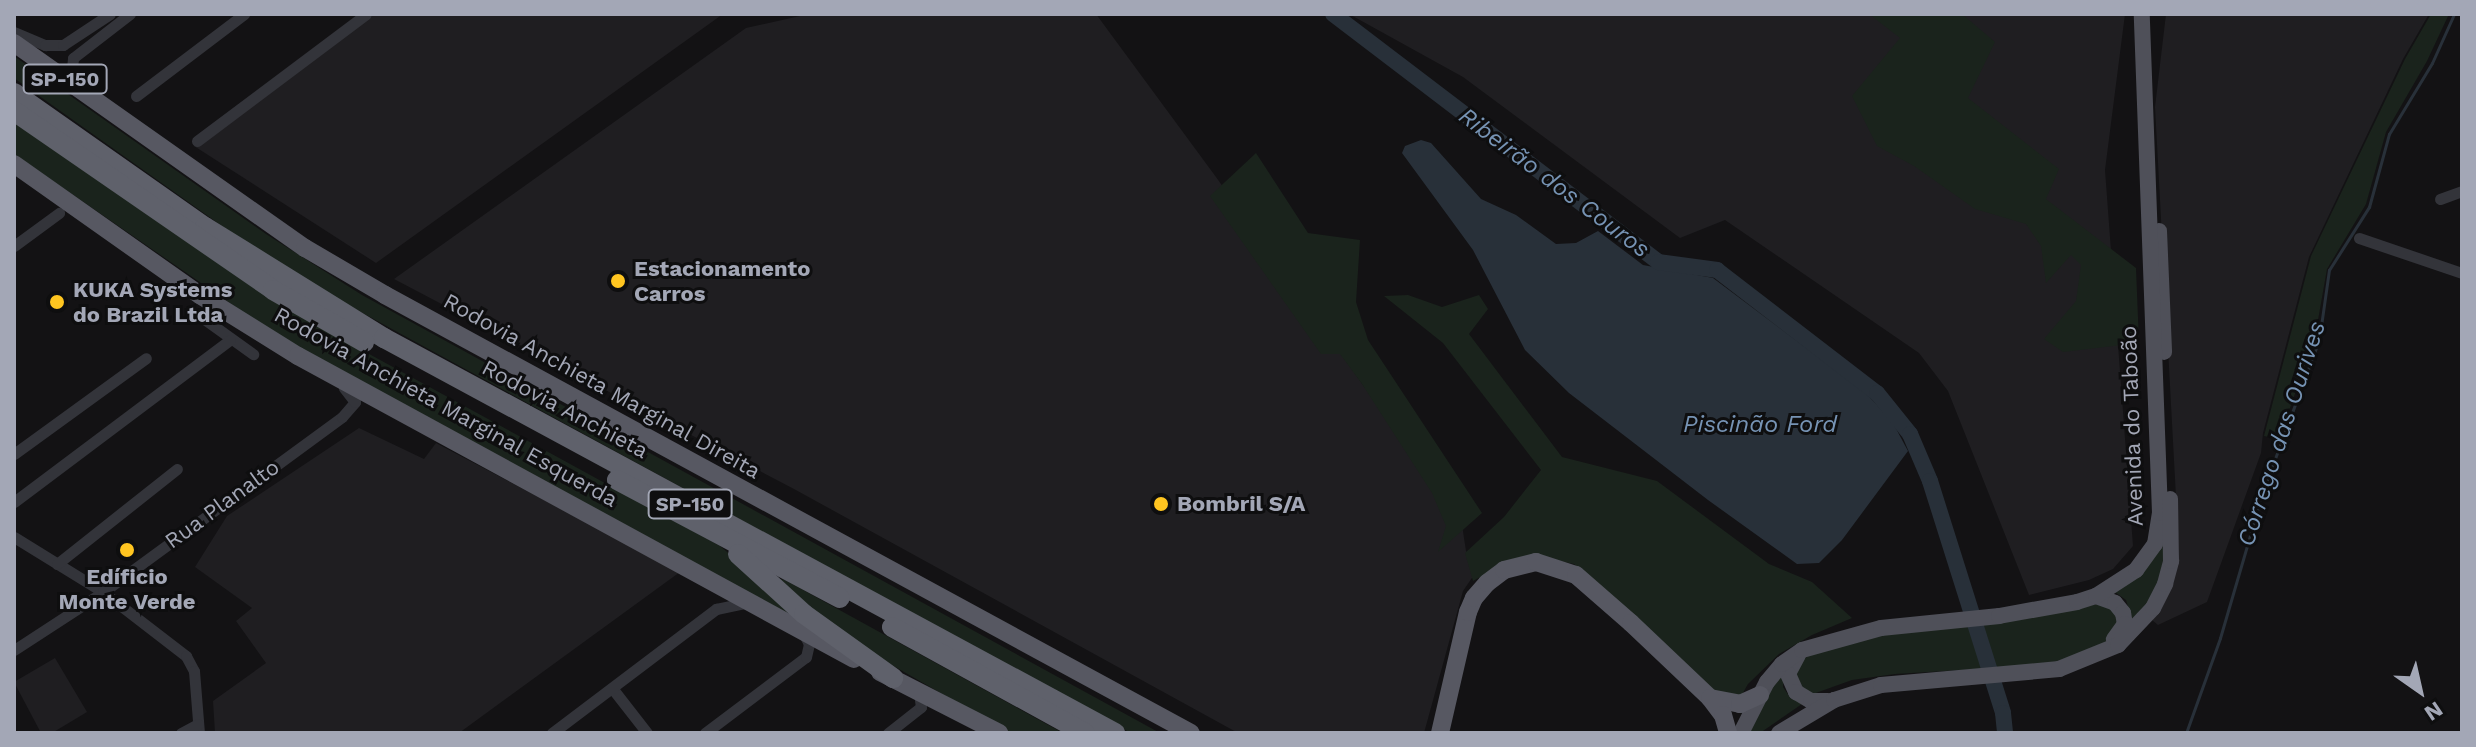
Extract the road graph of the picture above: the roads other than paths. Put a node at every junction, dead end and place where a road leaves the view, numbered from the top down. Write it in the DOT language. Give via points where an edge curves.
graph roads {
  1 [pos="110,14"];
  2 [pos="130,14"];
  3 [pos="244,14"];
  4 [pos="366,14"];
  5 [pos="2142,14"];
  6 [pos="2151,14"];
  7 [pos="14,32"];
  8 [pos="14,43"];
  9 [pos="14,93"];
  10 [pos="136,96"];
  11 [pos="14,111"];
  12 [pos="116,116"];
  13 [pos="197,141"];
  14 [pos="14,164"];
  15 [pos="2462,191"];
  16 [pos="2440,199"];
  17 [pos="59,213"];
  18 [pos="2359,238"];
  19 [pos="14,246"];
  20 [pos="2462,273"];
  21 [pos="207,321"];
  22 [pos="230,340"];
  23 [pos="253,354"];
  24 [pos="298,356"];
  25 [pos="146,358"];
  26 [pos="407,414"];
  27 [pos="342,417"];
  28 [pos="14,454"];
  29 [pos="177,469"];
  30 [pos="14,502"];
  31 [pos="717,535"];
  32 [pos="14,538"];
  33 [pos="57,564"];
  34 [pos="103,592"];
  35 [pos="2096,596"];
  36 [pos="751,603"];
  37 [pos="2130,627"];
  38 [pos="802,630"];
  39 [pos="14,650"];
  40 [pos="1802,650"];
  41 [pos="893,678"];
  42 [pos="612,688"];
  43 [pos="919,691"];
  44 [pos="1760,695"];
  45 [pos="1710,698"];
  46 [pos="1834,700"];
  47 [pos="199,728"];
  48 [pos="181,733"];
  49 [pos="552,733"];
  50 [pos="647,733"];
  51 [pos="705,733"];
  52 [pos="888,733"];
  53 [pos="999,733"];
  54 [pos="1085,733"];
  55 [pos="1115,733"];
  56 [pos="1191,733"];
  57 [pos="1440,733"];
  58 [pos="1728,733"];
  59 [pos="1741,733"];
  60 [pos="1779,733"];
  1 -- 7 [label="street" via="63,45 45,45"];
  2 -- 12 [label="street" via="72,61 77,76"];
  3 -- 10 [label="street"];
  4 -- 13 [label="street"];
  5 -- 35 [label="main road, Avenida do Taboão" via="2159,530 2145,560"];
  6 -- 37 [label="main road, Avenida do Taboão" via="2172,542 2165,584 2153,608"];
  8 -- 12 [label="highway, Rodovia Anchieta Marginal Direita / SP-150"];
  9 -- 55 [label="highway, Rodovia Anchieta / SP-150" via="205,227 384,338"];
  11 -- 31 [label="highway, Rodovia Anchieta / SP-150" via="273,290"];
  12 -- 56 [label="highway, Rodovia Anchieta Marginal Direita / SP-150" via="305,248 385,295"];
  14 -- 24 [label="highway, Rodovia Anchieta Marginal Esquerda / SP-150" via="200,295"];
  15 -- 16 [label="street"];
  17 -- 19 [label="street"];
  18 -- 20 [label="street"];
  21 -- 22 [label="street"];
  22 -- 23 [label="street"];
  22 -- 30 [label="street"];
  24 -- 26 [label="highway, Rodovia Anchieta Marginal Esquerda / SP-150"];
  24 -- 27 [label="street" via="352,393 355,402"];
  25 -- 28 [label="street"];
  26 -- 27 [label="street, Rua Planalto" via="373,404"];
  26 -- 36 [label="highway, Rodovia Anchieta Marginal Esquerda / SP-150"];
  27 -- 34 [label="street, Rua Planalto"];
  29 -- 33 [label="street"];
  31 -- 41 [label="highway" via="804,614"];
  31 -- 54 [label="highway, Rodovia Anchieta / SP-150"];
  32 -- 33 [label="street"];
  33 -- 34 [label="street"];
  34 -- 39 [label="street, Rua Planalto"];
  34 -- 47 [label="street" via="186,656 194,671"];
  35 -- 37 [label="main road" via="2119,607"];
  35 -- 40 [label="main road, Avenida do Taboão" via="1999,616 1881,628"];
  36 -- 38 [label="highway, Rodovia Anchieta Marginal Esquerda / SP-150"];
  36 -- 42 [label="street" via="716,609"];
  37 -- 46 [label="main road, Avenida do Taboão" via="2095,657 2059,669 1881,685"];
  38 -- 41 [label="highway, Rodovia Anchieta Marginal Esquerda / SP-150"];
  38 -- 51 [label="street" via="809,644 806,657"];
  40 -- 44 [label="main road, Avenida do Taboão" via="1782,664"];
  40 -- 46 [label="main road" via="1788,674 1796,692 1811,701"];
  41 -- 43 [label="highway, Rodovia Anchieta Marginal Esquerda / SP-150"];
  42 -- 49 [label="street"];
  42 -- 50 [label="street"];
  43 -- 52 [label="street" via="921,707"];
  43 -- 53 [label="highway, Rodovia Anchieta Marginal Esquerda / SP-150"];
  44 -- 45 [label="highway" via="1740,704"];
  44 -- 59 [label="main road, Avenida do Taboão"];
  45 -- 57 [label="highway" via="1576,575 1553,565 1527,563 1504,570 1487,583 1468,612"];
  45 -- 58 [label="highway"];
  46 -- 60 [label="main road"];
  47 -- 48 [label="street"];
}
